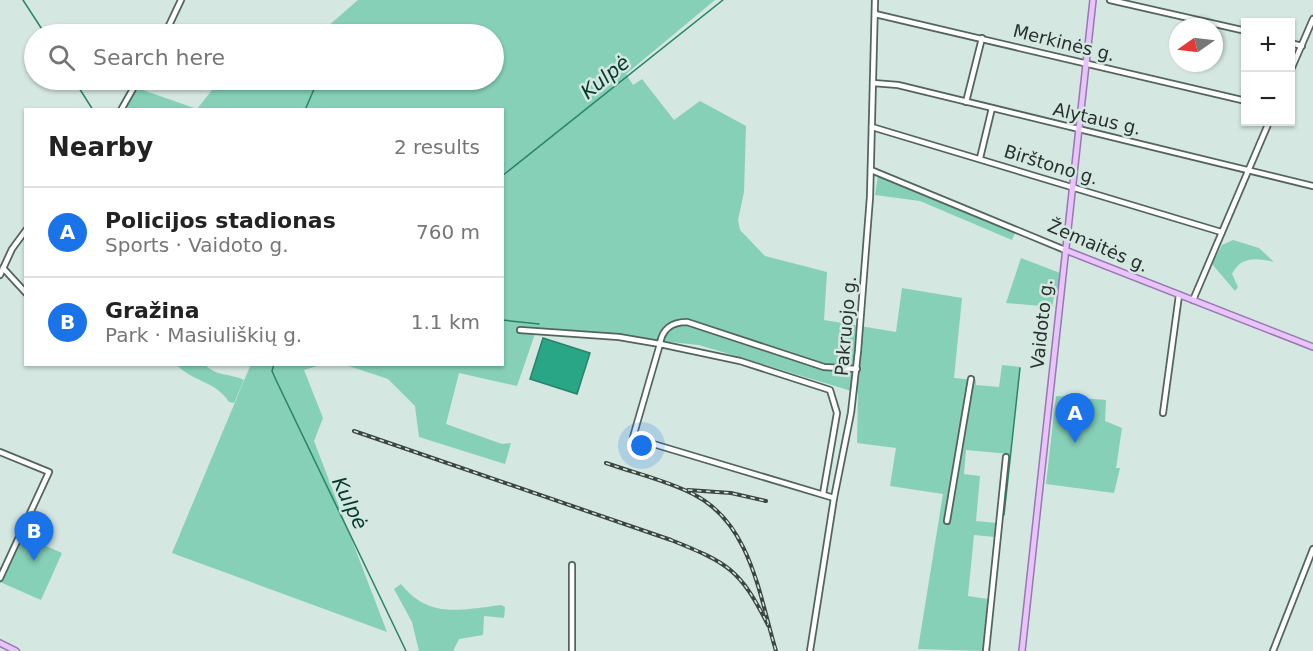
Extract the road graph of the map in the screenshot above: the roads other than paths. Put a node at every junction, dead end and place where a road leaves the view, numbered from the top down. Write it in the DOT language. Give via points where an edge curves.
graph roads {
  1 [pos="181,0"];
  2 [pos="875,0"];
  3 [pos="1093,0"];
  4 [pos="1110,0"];
  5 [pos="875,14"];
  6 [pos="1313,19"];
  7 [pos="170,24"];
  8 [pos="1241,30"];
  9 [pos="982,38"];
  10 [pos="1295,44"];
  11 [pos="1302,46"];
  12 [pos="1295,61"];
  13 [pos="1088,63"];
  14 [pos="873,82"];
  15 [pos="132,90"];
  16 [pos="1241,100"];
  17 [pos="966,102"];
  18 [pos="122,108"];
  19 [pos="992,108"];
  20 [pos="1267,126"];
  21 [pos="872,127"];
  22 [pos="1080,129"];
  23 [pos="980,158"];
  24 [pos="1248,168"];
  25 [pos="871,170"];
  26 [pos="1313,186"];
  27 [pos="1073,187"];
  28 [pos="1221,232"];
  29 [pos="24,233"];
  30 [pos="1065,250"];
  31 [pos="3,268"];
  32 [pos="0,275"];
  33 [pos="24,291"];
  34 [pos="1179,295"];
  35 [pos="1193,300"];
  36 [pos="520,330"];
  37 [pos="660,344"];
  38 [pos="1313,347"];
  39 [pos="856,369"];
  40 [pos="971,380"];
  41 [pos="1163,413"];
  42 [pos="633,437"];
  43 [pos="650,443"];
  44 [pos="0,452"];
  45 [pos="1006,457"];
  46 [pos="823,494"];
  47 [pos="834,498"];
  48 [pos="947,521"];
  49 [pos="1313,549"];
  50 [pos="572,565"];
  51 [pos="0,578"];
  52 [pos="0,644"];
  53 [pos="16,651"];
  54 [pos="572,651"];
  55 [pos="810,651"];
  56 [pos="986,651"];
  57 [pos="1022,651"];
  58 [pos="1273,651"];
  1 -- 7 [label="street"];
  2 -- 5 [label="street, Pakruojo g."];
  3 -- 13 [label="main road, Vaidoto g."];
  4 -- 8 [label="street"];
  5 -- 9 [label="street, Merkinės g."];
  5 -- 14 [label="street, Pakruojo g."];
  6 -- 11 [label="street"];
  9 -- 13 [label="street, Merkinės g."];
  9 -- 17 [label="street"];
  10 -- 11 [label="street"];
  11 -- 12 [label="street"];
  13 -- 16 [label="street, Merkinės g."];
  13 -- 22 [label="main road, Vaidoto g."];
  14 -- 17 [label="street, Alytaus g."];
  14 -- 21 [label="street, Pakruojo g."];
  15 -- 18 [label="street"];
  17 -- 19 [label="street, Alytaus g."];
  19 -- 22 [label="street, Alytaus g."];
  19 -- 23 [label="street"];
  20 -- 24 [label="street"];
  21 -- 23 [label="street, Birštono g."];
  21 -- 25 [label="street, Pakruojo g."];
  22 -- 24 [label="street, Alytaus g."];
  22 -- 27 [label="main road, Vaidoto g."];
  23 -- 27 [label="street, Birštono g."];
  24 -- 26 [label="street, Alytaus g."];
  24 -- 28 [label="street"];
  25 -- 30 [label="street, Žemaitės g."];
  25 -- 39 [label="street, Pakruojo g."];
  27 -- 28 [label="street, Birštono g."];
  27 -- 30 [label="main road, Vaidoto g."];
  28 -- 35 [label="street"];
  29 -- 31 [label="street"];
  30 -- 34 [label="main road, Žemaitės g."];
  30 -- 57 [label="main road, Vaidoto g."];
  31 -- 32 [label="street"];
  31 -- 33 [label="street"];
  34 -- 35 [label="main road, Žemaitės g."];
  34 -- 41 [label="street"];
  35 -- 38 [label="main road, Žemaitės g."];
  36 -- 37 [label="street"];
  37 -- 39 [label="street" via="667,328 687,322 824,367"];
  37 -- 42 [label="street"];
  37 -- 46 [label="street" via="740,361 830,390 837,413"];
  39 -- 47 [label="street, Pakruojo g."];
  40 -- 48 [label="street"];
  43 -- 46 [label="street"];
  44 -- 51 [label="street" via="50,472"];
  45 -- 56 [label="street"];
  46 -- 47 [label="street"];
  47 -- 55 [label="street, Pakruojo g."];
  49 -- 58 [label="street"];
  50 -- 54 [label="street"];
  52 -- 53 [label="main road"];
}
